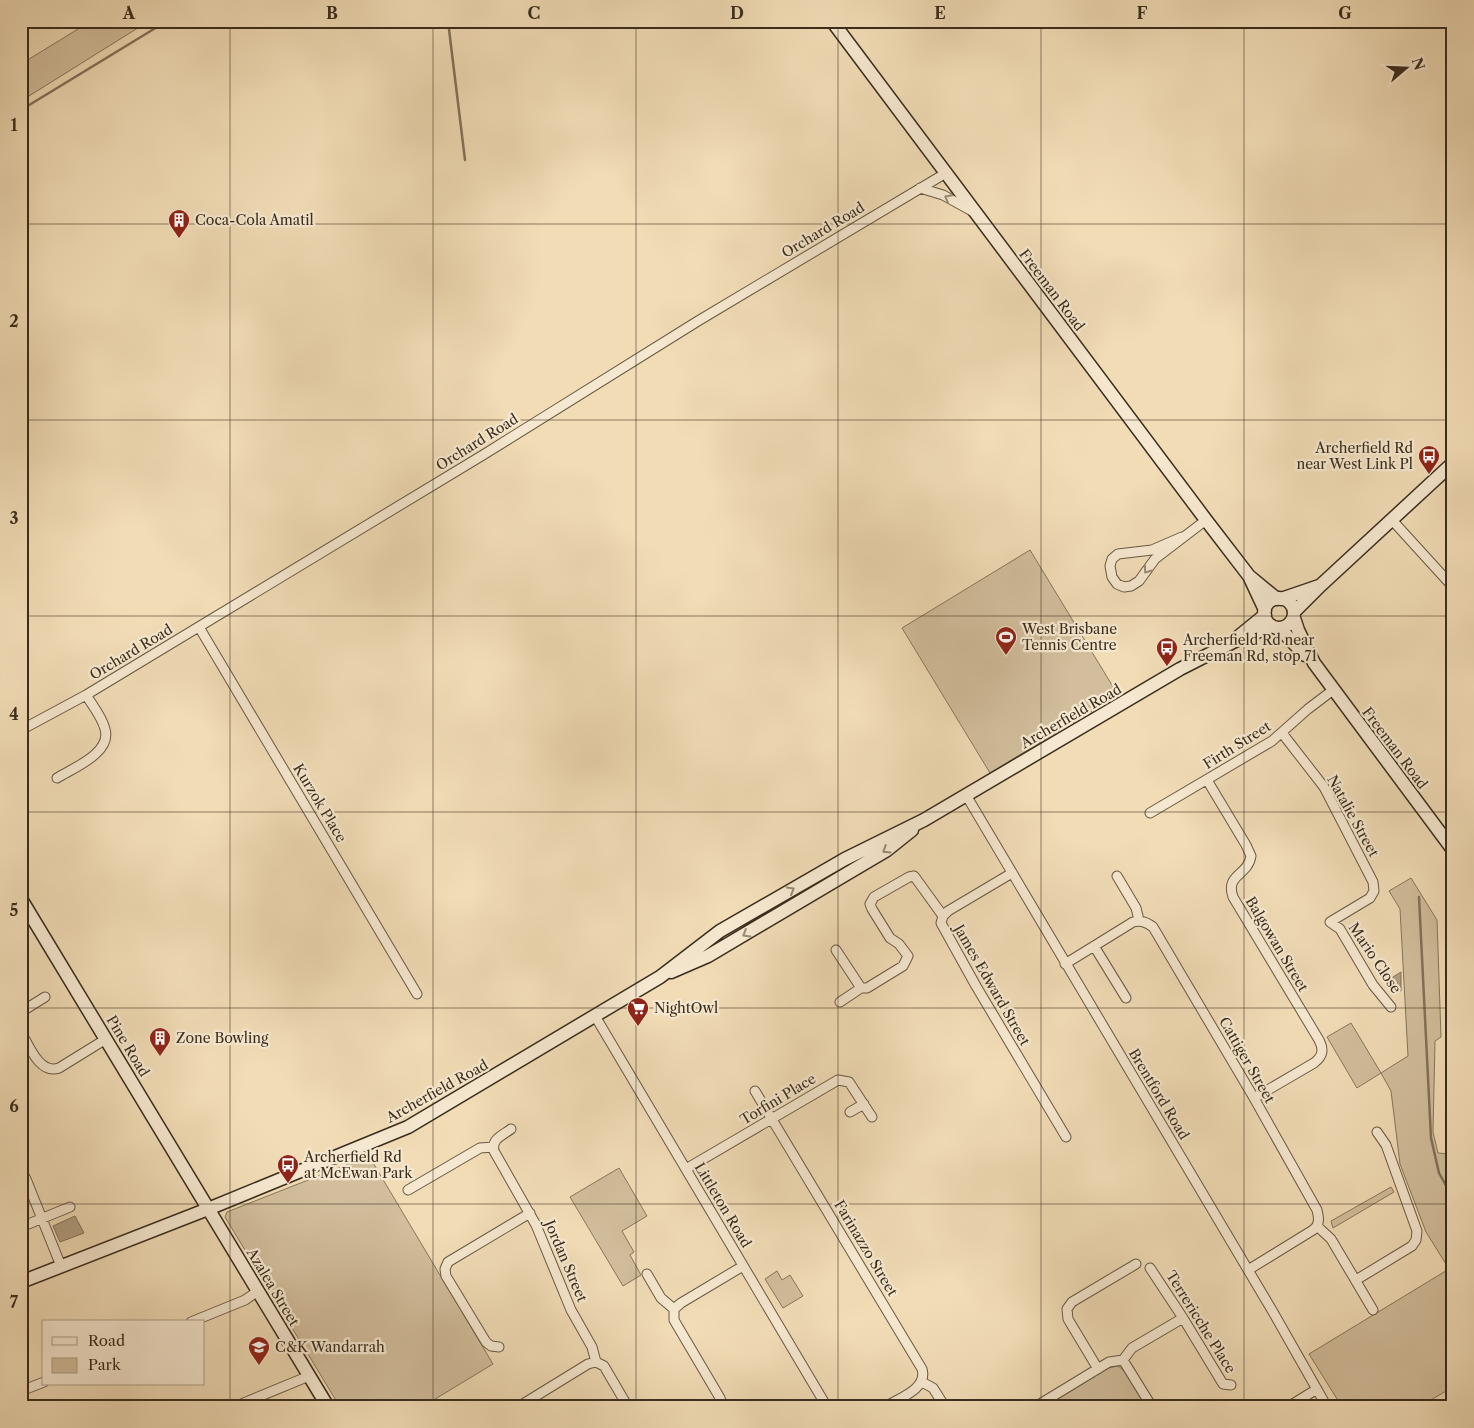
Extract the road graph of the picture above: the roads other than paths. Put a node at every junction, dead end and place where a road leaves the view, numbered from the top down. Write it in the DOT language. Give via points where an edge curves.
graph roads {
  1 [pos="832,21"];
  2 [pos="946,173"];
  3 [pos="920,188"];
  4 [pos="974,211"];
  5 [pos="1453,463"];
  6 [pos="1206,520"];
  7 [pos="1392,520"];
  8 [pos="1182,537"];
  9 [pos="1249,576"];
  10 [pos="1321,585"];
  11 [pos="1453,587"];
  12 [pos="1279,599"];
  13 [pos="1265,613"];
  14 [pos="1294,615"];
  15 [pos="200,627"];
  16 [pos="1274,627"];
  17 [pos="1235,641"];
  18 [pos="1314,664"];
  19 [pos="1333,690"];
  20 [pos="86,695"];
  21 [pos="21,730"];
  22 [pos="1282,733"];
  23 [pos="57,778"];
  24 [pos="1207,780"];
  25 [pos="966,795"];
  26 [pos="1150,813"];
  27 [pos="1453,850"];
  28 [pos="1012,873"];
  29 [pos="1117,876"];
  30 [pos="1374,891"];
  31 [pos="21,899"];
  32 [pos="943,916"];
  33 [pos="1140,920"];
  34 [pos="1094,946"];
  35 [pos="836,950"];
  36 [pos="1065,964"];
  37 [pos="861,988"];
  38 [pos="417,994"];
  39 [pos="45,997"];
  40 [pos="1126,998"];
  41 [pos="840,1002"];
  42 [pos="1391,1007"];
  43 [pos="21,1012"];
  44 [pos="595,1016"];
  45 [pos="21,1032"];
  46 [pos="106,1039"];
  47 [pos="25,1047"];
  48 [pos="756,1091"];
  49 [pos="1254,1098"];
  50 [pos="864,1104"];
  51 [pos="850,1112"];
  52 [pos="872,1117"];
  53 [pos="772,1119"];
  54 [pos="511,1129"];
  55 [pos="1377,1132"];
  56 [pos="1066,1137"];
  57 [pos="493,1147"];
  58 [pos="686,1169"];
  59 [pos="21,1172"];
  60 [pos="408,1190"];
  61 [pos="70,1207"];
  62 [pos="208,1209"];
  63 [pos="530,1213"];
  64 [pos="42,1218"];
  65 [pos="1317,1226"];
  66 [pos="21,1227"];
  67 [pos="1136,1264"];
  68 [pos="61,1266"];
  69 [pos="743,1266"];
  70 [pos="1150,1268"];
  71 [pos="1248,1270"];
  72 [pos="647,1274"];
  73 [pos="1356,1280"];
  74 [pos="21,1282"];
  75 [pos="258,1291"];
  76 [pos="674,1309"];
  77 [pos="1373,1310"];
  78 [pos="1183,1318"];
  79 [pos="196,1320"];
  80 [pos="499,1347"];
  81 [pos="1124,1360"];
  82 [pos="596,1362"];
  83 [pos="1098,1369"];
  84 [pos="309,1376"];
  85 [pos="922,1382"];
  86 [pos="42,1383"];
  87 [pos="1225,1388"];
  88 [pos="1317,1389"];
  89 [pos="21,1391"];
  90 [pos="1453,1403"];
  91 [pos="234,1407"];
  92 [pos="328,1407"];
  93 [pos="518,1407"];
  94 [pos="628,1407"];
  95 [pos="723,1407"];
  96 [pos="827,1407"];
  97 [pos="885,1407"];
  98 [pos="945,1407"];
  99 [pos="1035,1407"];
  100 [pos="1152,1407"];
  101 [pos="1288,1407"];
  102 [pos="1327,1407"];
  103 [pos="1446,1407"];
  1 -- 2 [label="main road, Freeman Road"];
  2 -- 3 [label="street, Orchard Road"];
  2 -- 4 [label="main road, Freeman Road"];
  4 -- 3 [label="street, one-way" via="943,195"];
  3 -- 15 [label="street, Orchard Road"];
  4 -- 6 [label="main road, Freeman Road"];
  5 -- 7 [label="main road"];
  6 -- 8 [label="street"];
  6 -- 9 [label="main road, Freeman Road"];
  7 -- 10 [label="main road"];
  7 -- 11 [label="street"];
  8 -- 8 [label="street, one-way" via="1155,559 1139,581 1131,586 1117,584 1112,577 1110,566 1118,554 1152,550"];
  9 -- 12 [label="main road, Freeman Road"];
  9 -- 13 [label="main road, Freeman Road"];
  10 -- 12 [label="main road"];
  10 -- 14 [label="main road"];
  12 -- 13 [label="main road" via="1269,603"];
  12 -- 14 [label="main road" via="1290,603"];
  13 -- 16 [label="main road" via="1266,620"];
  13 -- 17 [label="main road, Archerfield Road"];
  14 -- 16 [label="main road" via="1292,622 1285,627"];
  14 -- 18 [label="main road, Freeman Road"];
  15 -- 20 [label="street, Orchard Road"];
  15 -- 38 [label="street, Kurzok Place"];
  16 -- 17 [label="main road, Archerfield Road"];
  16 -- 18 [label="main road, Freeman Road"];
  17 -- 25 [label="main road, Archerfield Road" via="1180,669"];
  18 -- 19 [label="main road, Freeman Road"];
  19 -- 22 [label="street, Firth Street"];
  19 -- 27 [label="main road, Freeman Road"];
  20 -- 21 [label="street, Orchard Road"];
  20 -- 23 [label="street" via="102,721 106,738 104,745"];
  22 -- 24 [label="street, Firth Street"];
  22 -- 30 [label="street, Natalie Street" via="1324,787 1373,882"];
  24 -- 26 [label="street, Firth Street"];
  24 -- 49 [label="street, Balgowan Street" via="1251,856 1247,867 1233,880 1233,897 1323,1050 1314,1063"];
  25 -- 28 [label="street, Brentford Road"];
  25 -- 44 [label="main road, Archerfield Road" via="845,859 720,931 660,977"];
  28 -- 32 [label="street, James Edward Street"];
  28 -- 36 [label="street, Brentford Road"];
  29 -- 33 [label="street"];
  30 -- 42 [label="street, Mario Close" via="1370,898 1330,922 1340,929 1373,985"];
  31 -- 46 [label="main road, Pine Road"];
  32 -- 37 [label="street" via="914,876 874,897 870,904 872,909 890,938 908,956 903,966 867,988"];
  32 -- 56 [label="street, James Edward Street" via="943,929"];
  33 -- 34 [label="street"];
  33 -- 49 [label="street, Cattiger Street" via="1152,927"];
  34 -- 36 [label="street"];
  34 -- 40 [label="street"];
  35 -- 37 [label="street"];
  36 -- 71 [label="street, Brentford Road"];
  37 -- 41 [label="street"];
  39 -- 43 [label="street"];
  44 -- 58 [label="street, Littleton Road"];
  44 -- 62 [label="main road, Archerfield Road" via="408,1127"];
  45 -- 47 [label="street"];
  46 -- 47 [label="street" via="52,1070 42,1065"];
  46 -- 62 [label="main road, Pine Road"];
  48 -- 53 [label="street, Farinazzo Street"];
  49 -- 65 [label="street, Cattiger Street" via="1317,1210"];
  50 -- 51 [label="street"];
  50 -- 52 [label="street, Torfini Place"];
  50 -- 53 [label="street, Torfini Place" via="849,1082 838,1080"];
  53 -- 58 [label="street, Torfini Place"];
  53 -- 85 [label="street, Farinazzo Street" via="922,1369"];
  54 -- 57 [label="street" via="498,1138"];
  55 -- 73 [label="street" via="1386,1144 1417,1236 1412,1246"];
  57 -- 60 [label="street" via="480,1148"];
  57 -- 63 [label="street, Jordan Street"];
  58 -- 69 [label="street, Littleton Road"];
  59 -- 64 [label="street"];
  61 -- 64 [label="street"];
  62 -- 68 [label="main road, Archerfield Road"];
  62 -- 75 [label="main road, Azalea Street"];
  63 -- 80 [label="street" via="448,1262 445,1269 446,1276 486,1342"];
  63 -- 82 [label="street, Jordan Street"];
  64 -- 66 [label="street"];
  64 -- 68 [label="street"];
  65 -- 71 [label="street"];
  65 -- 73 [label="street" via="1331,1239"];
  67 -- 83 [label="street" via="1072,1302 1067,1309 1068,1319"];
  68 -- 74 [label="main road, Archerfield Road"];
  69 -- 76 [label="street"];
  69 -- 96 [label="street, Littleton Road"];
  70 -- 78 [label="street, Terrericche Place"];
  71 -- 88 [label="street, Brentford Road"];
  72 -- 76 [label="street" via="661,1298"];
  73 -- 77 [label="street"];
  75 -- 79 [label="street" via="245,1300"];
  75 -- 84 [label="main road, Azalea Street"];
  76 -- 95 [label="street" via="674,1320"];
  78 -- 81 [label="street" via="1132,1348"];
  78 -- 87 [label="street, Terrericche Place"];
  81 -- 83 [label="street" via="1109,1362"];
  81 -- 100 [label="street"];
  82 -- 93 [label="street"];
  82 -- 94 [label="street, Jordan Street" via="604,1366"];
  83 -- 99 [label="street"];
  84 -- 91 [label="street"];
  84 -- 92 [label="main road, Azalea Street"];
  85 -- 97 [label="street"];
  85 -- 98 [label="street" via="933,1388"];
  86 -- 89 [label="street"];
  88 -- 101 [label="street"];
  88 -- 102 [label="street, Brentford Road"];
  90 -- 103 [label="street"];
}
